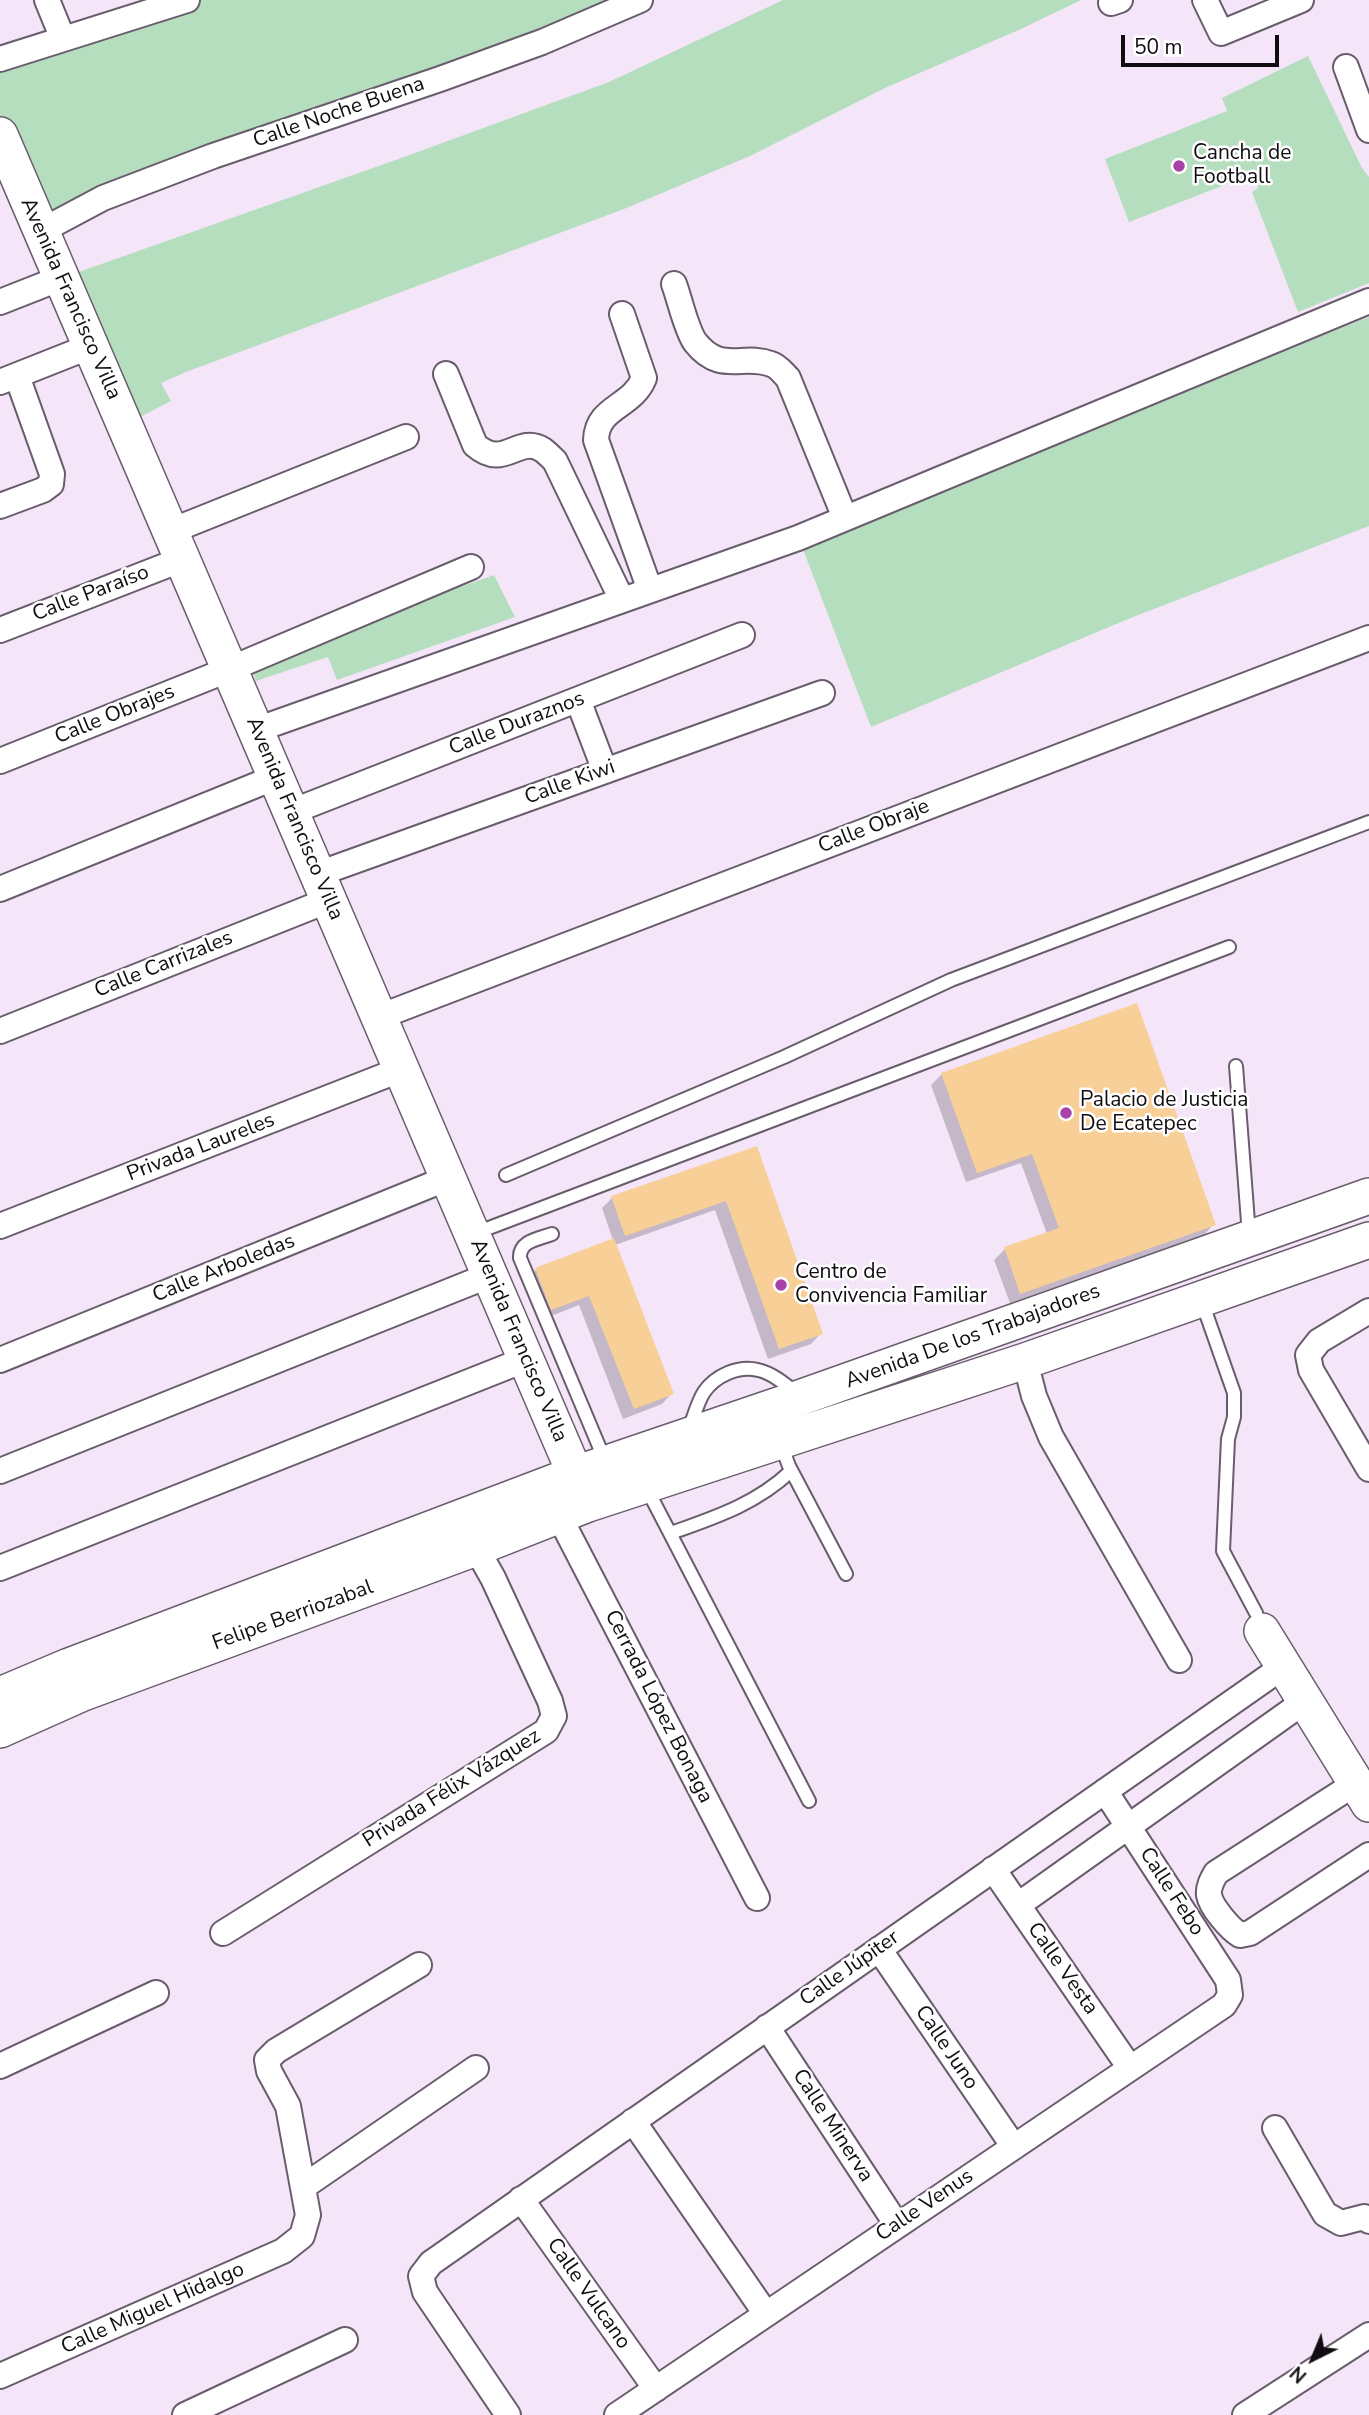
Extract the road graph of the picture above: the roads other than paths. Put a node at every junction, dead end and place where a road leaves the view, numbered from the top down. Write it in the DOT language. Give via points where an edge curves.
graph roads {
  1 [pos="47,0"];
  2 [pos="187,0"];
  3 [pos="640,0"];
  4 [pos="1205,0"];
  5 [pos="1301,0"];
  6 [pos="63,39"];
  7 [pos="0,59"];
  8 [pos="1346,68"];
  9 [pos="1369,130"];
  10 [pos="3,151"];
  11 [pos="41,231"];
  12 [pos="61,278"];
  13 [pos="674,284"];
  14 [pos="1369,301"];
  15 [pos="0,302"];
  16 [pos="622,314"];
  17 [pos="91,346"];
  18 [pos="446,374"];
  19 [pos="8,379"];
  20 [pos="406,437"];
  21 [pos="0,506"];
  22 [pos="845,518"];
  23 [pos="177,545"];
  24 [pos="471,567"];
  25 [pos="650,590"];
  26 [pos="622,600"];
  27 [pos="0,630"];
  28 [pos="742,635"];
  29 [pos="1369,638"];
  30 [pos="230,669"];
  31 [pos="822,693"];
  32 [pos="578,700"];
  33 [pos="256,730"];
  34 [pos="0,761"];
  35 [pos="604,771"];
  36 [pos="276,777"];
  37 [pos="291,812"];
  38 [pos="1369,822"];
  39 [pos="323,887"];
  40 [pos="0,889"];
  41 [pos="1229,947"];
  42 [pos="379,1017"];
  43 [pos="0,1031"];
  44 [pos="1236,1066"];
  45 [pos="402,1069"];
  46 [pos="506,1175"];
  47 [pos="448,1178"];
  48 [pos="1369,1196"];
  49 [pos="0,1226"];
  50 [pos="552,1234"];
  51 [pos="469,1239"];
  52 [pos="1249,1239"];
  53 [pos="1369,1240"];
  54 [pos="480,1279"];
  55 [pos="1200,1299"];
  56 [pos="1369,1311"];
  57 [pos="0,1360"];
  58 [pos="1025,1361"];
  59 [pos="514,1364"];
  60 [pos="527,1396"];
  61 [pos="802,1397"];
  62 [pos="686,1436"];
  63 [pos="785,1456"];
  64 [pos="1369,1469"];
  65 [pos="0,1471"];
  66 [pos="645,1486"];
  67 [pos="582,1489"];
  68 [pos="671,1533"];
  69 [pos="476,1548"];
  70 [pos="0,1567"];
  71 [pos="846,1574"];
  72 [pos="1259,1622"];
  73 [pos="1179,1660"];
  74 [pos="1284,1666"];
  75 [pos="0,1695"];
  76 [pos="1306,1701"];
  77 [pos="0,1730"];
  78 [pos="1105,1791"];
  79 [pos="1362,1793"];
  80 [pos="809,1801"];
  81 [pos="1128,1827"];
  82 [pos="1369,1855"];
  83 [pos="993,1869"];
  84 [pos="757,1898"];
  85 [pos="1018,1906"];
  86 [pos="223,1933"];
  87 [pos="879,1949"];
  88 [pos="419,1965"];
  89 [pos="156,1993"];
  90 [pos="1230,1995"];
  91 [pos="768,2027"];
  92 [pos="0,2066"];
  93 [pos="476,2068"];
  94 [pos="1130,2068"];
  95 [pos="633,2121"];
  96 [pos="1275,2128"];
  97 [pos="1014,2147"];
  98 [pos="303,2187"];
  99 [pos="521,2199"];
  100 [pos="1369,2221"];
  101 [pos="897,2225"];
  102 [pos="766,2314"];
  103 [pos="1369,2335"];
  104 [pos="345,2340"];
  105 [pos="0,2376"];
  106 [pos="656,2389"];
  107 [pos="185,2415"];
  108 [pos="508,2415"];
  109 [pos="617,2415"];
  110 [pos="1245,2415"];
  1 -- 6 [label="street"];
  2 -- 6 [label="street"];
  3 -- 11 [label="street, Calle Noche Buena" via="453,75 103,198"];
  4 -- 5 [label="street" via="1221,33"];
  6 -- 7 [label="street"];
  8 -- 9 [label="street"];
  10 -- 11 [label="main road, Avenida Francisco Villa"];
  11 -- 12 [label="main road, Avenida Francisco Villa"];
  12 -- 15 [label="street"];
  12 -- 17 [label="main road, Avenida Francisco Villa"];
  13 -- 22 [label="street" via="694,340 710,357 774,365 788,378"];
  14 -- 22 [label="street"];
  16 -- 25 [label="street" via="644,378 640,388 596,426 596,440"];
  17 -- 19 [label="street"];
  17 -- 23 [label="main road, Avenida Francisco Villa"];
  18 -- 26 [label="street" via="475,444 484,452 498,456 525,446 542,449 555,461"];
  19 -- 21 [label="street" via="52,474 51,484 43,490"];
  20 -- 23 [label="street, Calle Paraíso"];
  22 -- 25 [label="street"];
  23 -- 27 [label="street, Calle Paraíso"];
  23 -- 30 [label="main road, Avenida Francisco Villa"];
  24 -- 30 [label="street, Calle Obrajes"];
  25 -- 26 [label="street"];
  26 -- 33 [label="street"];
  28 -- 32 [label="street, Calle Duraznos"];
  29 -- 42 [label="street, Calle Obraje"];
  30 -- 33 [label="main road, Avenida Francisco Villa"];
  30 -- 34 [label="street, Calle Obrajes"];
  31 -- 35 [label="street, Calle Kiwi"];
  32 -- 35 [label="street"];
  32 -- 37 [label="street, Calle Duraznos"];
  33 -- 36 [label="main road, Avenida Francisco Villa"];
  35 -- 39 [label="street, Calle Kiwi"];
  36 -- 37 [label="main road, Avenida Francisco Villa"];
  36 -- 40 [label="street"];
  37 -- 39 [label="main road, Avenida Francisco Villa"];
  38 -- 46 [label="lane" via="951,980"];
  39 -- 42 [label="main road, Avenida Francisco Villa"];
  39 -- 43 [label="street, Calle Carrizales"];
  41 -- 51 [label="lane"];
  42 -- 45 [label="main road, Avenida Francisco Villa"];
  44 -- 52 [label="lane"];
  45 -- 47 [label="main road, Avenida Francisco Villa"];
  45 -- 49 [label="street, Privada Laureles"];
  47 -- 51 [label="main road, Avenida Francisco Villa"];
  47 -- 57 [label="street, Calle Arboledas"];
  48 -- 52 [label="main road, Avenida De los Trabajadores"];
  50 -- 67 [label="lane" via="519,1250"];
  51 -- 54 [label="street"];
  51 -- 67 [label="main road, Avenida Francisco Villa"];
  52 -- 61 [label="main road, Avenida De los Trabajadores"];
  53 -- 55 [label="main road, Avenida De los Trabajadores"];
  54 -- 59 [label="street"];
  54 -- 65 [label="street"];
  55 -- 58 [label="main road, Avenida De los Trabajadores"];
  55 -- 72 [label="lane" via="1234,1393 1223,1551"];
  56 -- 64 [label="street" via="1319,1341 1308,1355 1311,1370"];
  58 -- 63 [label="main road, Avenida De los Trabajadores"];
  58 -- 73 [label="street" via="1051,1437"];
  59 -- 60 [label="street"];
  59 -- 70 [label="street"];
  61 -- 62 [label="main road, Avenida De los Trabajadores"];
  61 -- 62 [label="lane" via="757,1369 737,1370 720,1376 704,1392"];
  62 -- 67 [label="main road, Avenida De los Trabajadores"];
  63 -- 66 [label="main road, Avenida De los Trabajadores"];
  63 -- 68 [label="lane" via="772,1489 740,1508"];
  63 -- 71 [label="lane"];
  66 -- 67 [label="main road, Avenida De los Trabajadores"];
  66 -- 68 [label="lane"];
  67 -- 69 [label="main road, Felipe Berriozabal"];
  67 -- 75 [label="main road, Felipe Berriozabal" via="69,1666"];
  67 -- 84 [label="street, Cerrada López Bonaga"];
  68 -- 80 [label="lane"];
  69 -- 77 [label="main road, Felipe Berriozabal" via="83,1693"];
  69 -- 86 [label="street, Privada Félix Vázquez" via="550,1701 554,1716 546,1731"];
  72 -- 74 [label="main road"];
  74 -- 76 [label="main road"];
  74 -- 78 [label="street, Calle Júpiter"];
  76 -- 79 [label="main road"];
  76 -- 81 [label="street"];
  78 -- 81 [label="street, Calle Febo"];
  78 -- 83 [label="street, Calle Júpiter"];
  79 -- 82 [label="street" via="1216,1874 1209,1896 1230,1929 1240,1935 1250,1933"];
  81 -- 85 [label="street"];
  81 -- 90 [label="street, Calle Febo" via="1228,1980"];
  83 -- 85 [label="street, Calle Vesta"];
  83 -- 87 [label="street, Calle Júpiter"];
  85 -- 94 [label="street, Calle Vesta"];
  87 -- 91 [label="street, Calle Júpiter"];
  87 -- 97 [label="street, Calle Juno"];
  88 -- 98 [label="street" via="267,2060 288,2106"];
  89 -- 92 [label="street"];
  90 -- 94 [label="street, Calle Venus" via="1224,2005"];
  91 -- 95 [label="street, Calle Júpiter"];
  91 -- 101 [label="street, Calle Minerva"];
  93 -- 98 [label="street"];
  94 -- 97 [label="street, Calle Venus"];
  95 -- 99 [label="street, Calle Júpiter"];
  95 -- 102 [label="street"];
  96 -- 100 [label="street" via="1325,2214 1341,2222 1364,2217"];
  97 -- 101 [label="street, Calle Venus"];
  98 -- 105 [label="street, Calle Miguel Hidalgo" via="308,2215 302,2236 284,2251"];
  99 -- 106 [label="street, Calle Vulcano"];
  99 -- 108 [label="street, Calle Júpiter" via="431,2263 421,2276 425,2292"];
  101 -- 102 [label="street, Calle Venus"];
  102 -- 106 [label="street, Calle Venus"];
  103 -- 110 [label="street"];
  104 -- 107 [label="street"];
  106 -- 109 [label="street, Calle Venus"];
}
